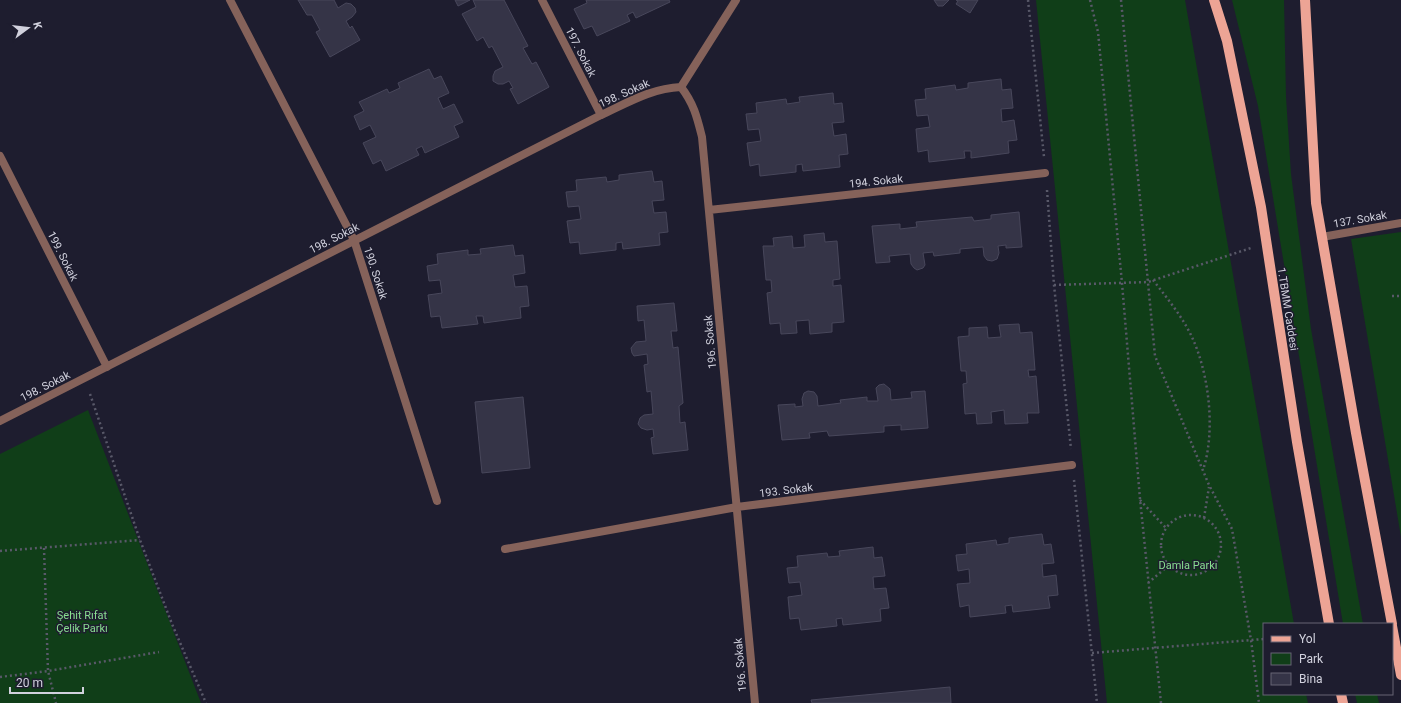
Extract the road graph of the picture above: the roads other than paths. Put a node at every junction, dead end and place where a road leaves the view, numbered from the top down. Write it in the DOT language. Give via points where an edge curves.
graph roads {
  1 [pos="230,0"];
  2 [pos="542,0"];
  3 [pos="736,0"];
  4 [pos="1214,0"];
  5 [pos="1305,0"];
  6 [pos="681,87"];
  7 [pos="601,115"];
  8 [pos="0,156"];
  9 [pos="1045,173"];
  10 [pos="709,210"];
  11 [pos="1401,223"];
  12 [pos="1322,237"];
  13 [pos="354,240"];
  14 [pos="106,366"];
  15 [pos="0,421"];
  16 [pos="1072,465"];
  17 [pos="437,501"];
  18 [pos="737,507"];
  19 [pos="505,549"];
  20 [pos="1329,623"];
  21 [pos="1392,623"];
  22 [pos="1393,630"];
  23 [pos="1401,674"];
  24 [pos="755,703"];
  1 -- 13 [label="street, 190. Sokak"];
  2 -- 7 [label="street, 197. Sokak"];
  3 -- 6 [label="street"];
  4 -- 20 [label="main road, 1.TBMM Caddesi" via="1229,49 1258,192 1297,442"];
  5 -- 12 [label="main road" via="1316,202"];
  6 -- 7 [label="street, 198. Sokak" via="651,92"];
  6 -- 10 [label="street, 196. Sokak" via="691,100 702,137"];
  7 -- 13 [label="street, 198. Sokak"];
  8 -- 14 [label="street, 199. Sokak"];
  9 -- 10 [label="street, 194. Sokak"];
  10 -- 18 [label="street, 196. Sokak"];
  11 -- 12 [label="street, 137. Sokak"];
  12 -- 21 [label="main road"];
  13 -- 14 [label="street, 198. Sokak"];
  13 -- 17 [label="street, 190. Sokak"];
  14 -- 15 [label="street, 198. Sokak"];
  16 -- 18 [label="street, 193. Sokak"];
  18 -- 19 [label="street, 193. Sokak"];
  18 -- 24 [label="street, 196. Sokak"];
  22 -- 23 [label="main road"];
}
